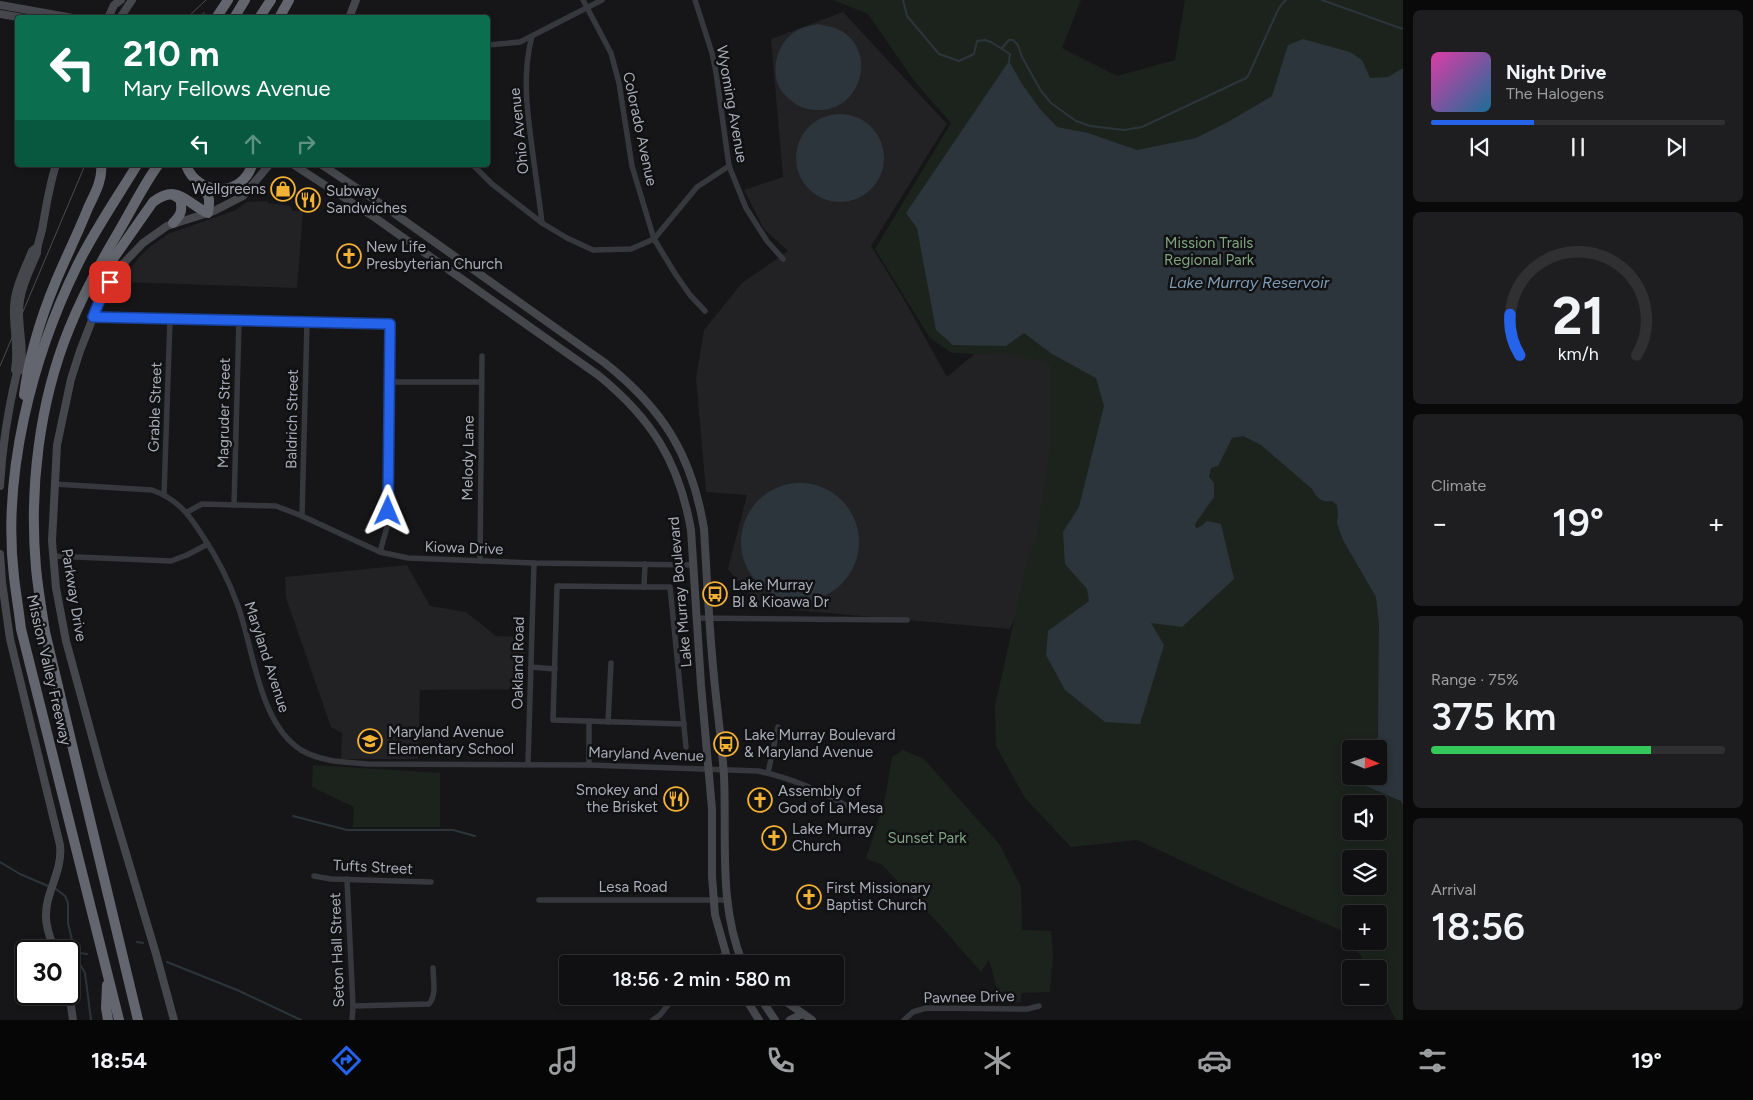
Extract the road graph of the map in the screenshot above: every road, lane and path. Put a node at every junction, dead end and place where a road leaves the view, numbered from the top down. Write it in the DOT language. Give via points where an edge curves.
graph roads {
  1 [pos="121,0"];
  2 [pos="132,0"];
  3 [pos="228,0"];
  4 [pos="245,0"];
  5 [pos="271,0"];
  6 [pos="289,0"];
  7 [pos="356,0"];
  8 [pos="582,0"];
  9 [pos="602,0"];
  10 [pos="694,0"];
  11 [pos="0,5"];
  12 [pos="586,7"];
  13 [pos="0,14"];
  14 [pos="56,15"];
  15 [pos="109,15"];
  16 [pos="122,15"];
  17 [pos="218,15"];
  18 [pos="236,15"];
  19 [pos="261,15"];
  20 [pos="281,15"];
  21 [pos="350,15"];
  22 [pos="15,16"];
  23 [pos="532,36"];
  24 [pos="490,45"];
  25 [pos="729,166"];
  26 [pos="55,167"];
  27 [pos="101,167"];
  28 [pos="136,167"];
  29 [pos="157,167"];
  30 [pos="187,167"];
  31 [pos="251,167"];
  32 [pos="267,167"];
  33 [pos="297,167"];
  34 [pos="325,167"];
  35 [pos="475,167"];
  36 [pos="202,186"];
  37 [pos="172,194"];
  38 [pos="379,203"];
  39 [pos="208,213"];
  40 [pos="374,217"];
  41 [pos="173,223"];
  42 [pos="542,223"];
  43 [pos="654,239"];
  44 [pos="783,259"];
  45 [pos="461,261"];
  46 [pos="454,273"];
  47 [pos="91,279"];
  48 [pos="705,311"];
  49 [pos="93,317"];
  50 [pos="170,319"];
  51 [pos="239,321"];
  52 [pos="307,322"];
  53 [pos="482,356"];
  54 [pos="390,382"];
  55 [pos="481,382"];
  56 [pos="18,442"];
  57 [pos="54,484"];
  58 [pos="0,486"];
  59 [pos="164,495"];
  60 [pos="234,505"];
  61 [pos="187,512"];
  62 [pos="302,516"];
  63 [pos="208,544"];
  64 [pos="380,552"];
  65 [pos="0,554"];
  66 [pos="53,556"];
  67 [pos="480,561"];
  68 [pos="534,563"];
  69 [pos="644,564"];
  70 [pos="693,565"];
  71 [pos="644,587"];
  72 [pos="709,617"];
  73 [pos="696,618"];
  74 [pos="907,620"];
  75 [pos="611,664"];
  76 [pos="531,668"];
  77 [pos="555,669"];
  78 [pos="589,721"];
  79 [pos="608,722"];
  80 [pos="684,724"];
  81 [pos="778,727"];
  82 [pos="686,747"];
  83 [pos="528,764"];
  84 [pos="590,765"];
  85 [pos="709,768"];
  86 [pos="723,769"];
  87 [pos="768,773"];
  88 [pos="852,809"];
  89 [pos="314,876"];
  90 [pos="347,879"];
  91 [pos="431,882"];
  92 [pos="539,900"];
  93 [pos="714,900"];
  94 [pos="727,900"];
  95 [pos="51,940"];
  96 [pos="726,954"];
  97 [pos="740,955"];
  98 [pos="433,968"];
  99 [pos="107,972"];
  100 [pos="71,1005"];
  101 [pos="668,1005"];
  102 [pos="750,1005"];
  103 [pos="765,1005"];
  104 [pos="790,1005"];
  105 [pos="353,1006"];
  106 [pos="1039,1006"];
  107 [pos="802,1014"];
  108 [pos="73,1020"];
  109 [pos="108,1020"];
  110 [pos="119,1020"];
  111 [pos="138,1020"];
  112 [pos="174,1020"];
  113 [pos="352,1020"];
  114 [pos="653,1020"];
  115 [pos="759,1020"];
  116 [pos="775,1020"];
  117 [pos="790,1020"];
  118 [pos="812,1020"];
  119 [pos="904,1020"];
  1 -- 15 [label="main road"];
  2 -- 16 [label="main road"];
  3 -- 17 [label="highway"];
  4 -- 18 [label="highway"];
  5 -- 19 [label="highway"];
  6 -- 20 [label="highway"];
  7 -- 21 [label="main road"];
  8 -- 12 [label="street, Colorado Avenue"];
  9 -- 12 [label="street"];
  10 -- 25 [label="street, Wyoming Avenue" via="712,53"];
  11 -- 14 [label="main road"];
  12 -- 23 [label="street"];
  12 -- 43 [label="street, Colorado Avenue" via="611,54 619,83 632,166"];
  13 -- 22 [label="main road"];
  23 -- 24 [label="street" via="520,42"];
  23 -- 42 [label="street, Ohio Avenue" via="527,61 526,103"];
  25 -- 43 [label="street" via="697,187"];
  25 -- 44 [label="street, Wyoming Avenue" via="746,208"];
  26 -- 58 [label="main road" via="37,253 20,299 21,370 17,372 4,431"];
  27 -- 56 [label="highway" via="95,192 42,320 27,372"];
  28 -- 56 [label="highway, Mission Valley Freeway" via="78,264 62,298 44,344"];
  29 -- 47 [label="highway, Mission Valley Freeway"];
  30 -- 36 [label="highway"];
  31 -- 36 [label="highway" via="246,177 235,186 217,190"];
  32 -- 39 [label="main road, Parkway Drive" via="243,196"];
  33 -- 40 [label="main road, Lake Murray Boulevard"];
  34 -- 38 [label="main road, Lake Murray Boulevard"];
  35 -- 42 [label="street"];
  36 -- 39 [label="highway" via="210,200"];
  37 -- 39 [label="highway" via="183,196"];
  37 -- 41 [label="highway" via="180,199 183,209"];
  37 -- 47 [label="highway" via="162,195 153,202 106,269"];
  38 -- 40 [label="main road"];
  38 -- 45 [label="main road, Lake Murray Boulevard"];
  39 -- 41 [label="main road, Parkway Drive"];
  40 -- 46 [label="main road, Lake Murray Boulevard"];
  41 -- 49 [label="main road, Parkway Drive" via="143,244 121,266 103,292"];
  42 -- 43 [label="street" via="593,250 631,249"];
  43 -- 48 [label="street, Colorado Avenue" via="680,282"];
  45 -- 46 [label="main road"];
  45 -- 72 [label="main road, Lake Murray Boulevard" via="629,382 664,422 690,470 700,508"];
  46 -- 70 [label="main road, Lake Murray Boulevard" via="598,375 619,392 653,431 681,488 690,524"];
  47 -- 111 [label="highway, Mission Valley Freeway" via="68,330 43,419 35,490 36,568 45,632"];
  49 -- 50 [label="street"];
  49 -- 57 [label="main road, Parkway Drive" via="71,379 57,445"];
  50 -- 51 [label="street"];
  50 -- 59 [label="street, Grable Street"];
  51 -- 52 [label="street"];
  51 -- 60 [label="street, Magruder Street"];
  52 -- 54 [label="street" via="390,324"];
  52 -- 62 [label="street, Baldrich Street"];
  53 -- 55 [label="street, Melody Lane"];
  54 -- 55 [label="street"];
  54 -- 64 [label="street" via="387,527"];
  55 -- 67 [label="street, Melody Lane"];
  56 -- 99 [label="highway, Mission Valley Freeway" via="12,544 22,629"];
  57 -- 59 [label="street, Maryland Avenue" via="152,490"];
  57 -- 66 [label="main road, Parkway Drive"];
  59 -- 61 [label="street, Maryland Avenue"];
  60 -- 61 [label="street, Kiowa Drive" via="202,504"];
  60 -- 62 [label="street, Kiowa Drive" via="276,506"];
  61 -- 63 [label="street, Maryland Avenue"];
  62 -- 64 [label="street, Kiowa Drive"];
  63 -- 66 [label="street" via="171,561"];
  63 -- 83 [label="street, Maryland Avenue" via="239,607 268,709 281,732 300,749 333,761 368,764"];
  64 -- 67 [label="street, Kiowa Drive" via="427,560"];
  65 -- 95 [label="main road" via="10,639 60,845 59,867 45,916"];
  66 -- 112 [label="main road, Parkway Drive" via="66,641"];
  67 -- 68 [label="street, Kiowa Drive"];
  68 -- 69 [label="street, Kiowa Drive"];
  68 -- 76 [label="street, Oakland Road"];
  69 -- 70 [label="street, Kiowa Drive"];
  69 -- 71 [label="street"];
  70 -- 73 [label="main road, Lake Murray Boulevard"];
  71 -- 77 [label="street" via="558,586"];
  71 -- 80 [label="street" via="670,587"];
  72 -- 73 [label="street"];
  72 -- 74 [label="street"];
  72 -- 86 [label="main road, Lake Murray Boulevard"];
  73 -- 85 [label="main road, Lake Murray Boulevard"];
  75 -- 79 [label="street"];
  76 -- 77 [label="street"];
  76 -- 83 [label="street, Oakland Road"];
  77 -- 78 [label="street" via="553,720"];
  78 -- 79 [label="street"];
  78 -- 84 [label="street"];
  79 -- 80 [label="street"];
  80 -- 82 [label="street"];
  81 -- 87 [label="street"];
  83 -- 84 [label="street, Maryland Avenue"];
  84 -- 85 [label="street, Maryland Avenue"];
  85 -- 86 [label="street, Maryland Avenue"];
  85 -- 93 [label="main road, Lake Murray Boulevard"];
  86 -- 87 [label="street, Maryland Avenue"];
  86 -- 94 [label="main road, Lake Murray Boulevard"];
  87 -- 88 [label="street, Maryland Avenue" via="811,788"];
  89 -- 90 [label="street, Tufts Street"];
  90 -- 91 [label="street, Tufts Street"];
  90 -- 105 [label="street, Seton Hall Street"];
  92 -- 93 [label="street, Lesa Road"];
  93 -- 94 [label="street, Lesa Road"];
  93 -- 96 [label="main road, Lake Murray Boulevard"];
  94 -- 97 [label="main road, Lake Murray Boulevard"];
  98 -- 105 [label="street" via="434,994 429,1004"];
  99 -- 109 [label="highway"];
  99 -- 110 [label="highway, Mission Valley Freeway"];
  100 -- 108 [label="main road"];
  101 -- 114 [label="street"];
  102 -- 115 [label="main road"];
  103 -- 116 [label="main road"];
  104 -- 107 [label="main road"];
  105 -- 113 [label="street, Seton Hall Street"];
  106 -- 119 [label="street, Pawnee Drive" via="1027,1009 926,1008 913,1012"];
  107 -- 117 [label="main road"];
  107 -- 118 [label="main road"];
}
